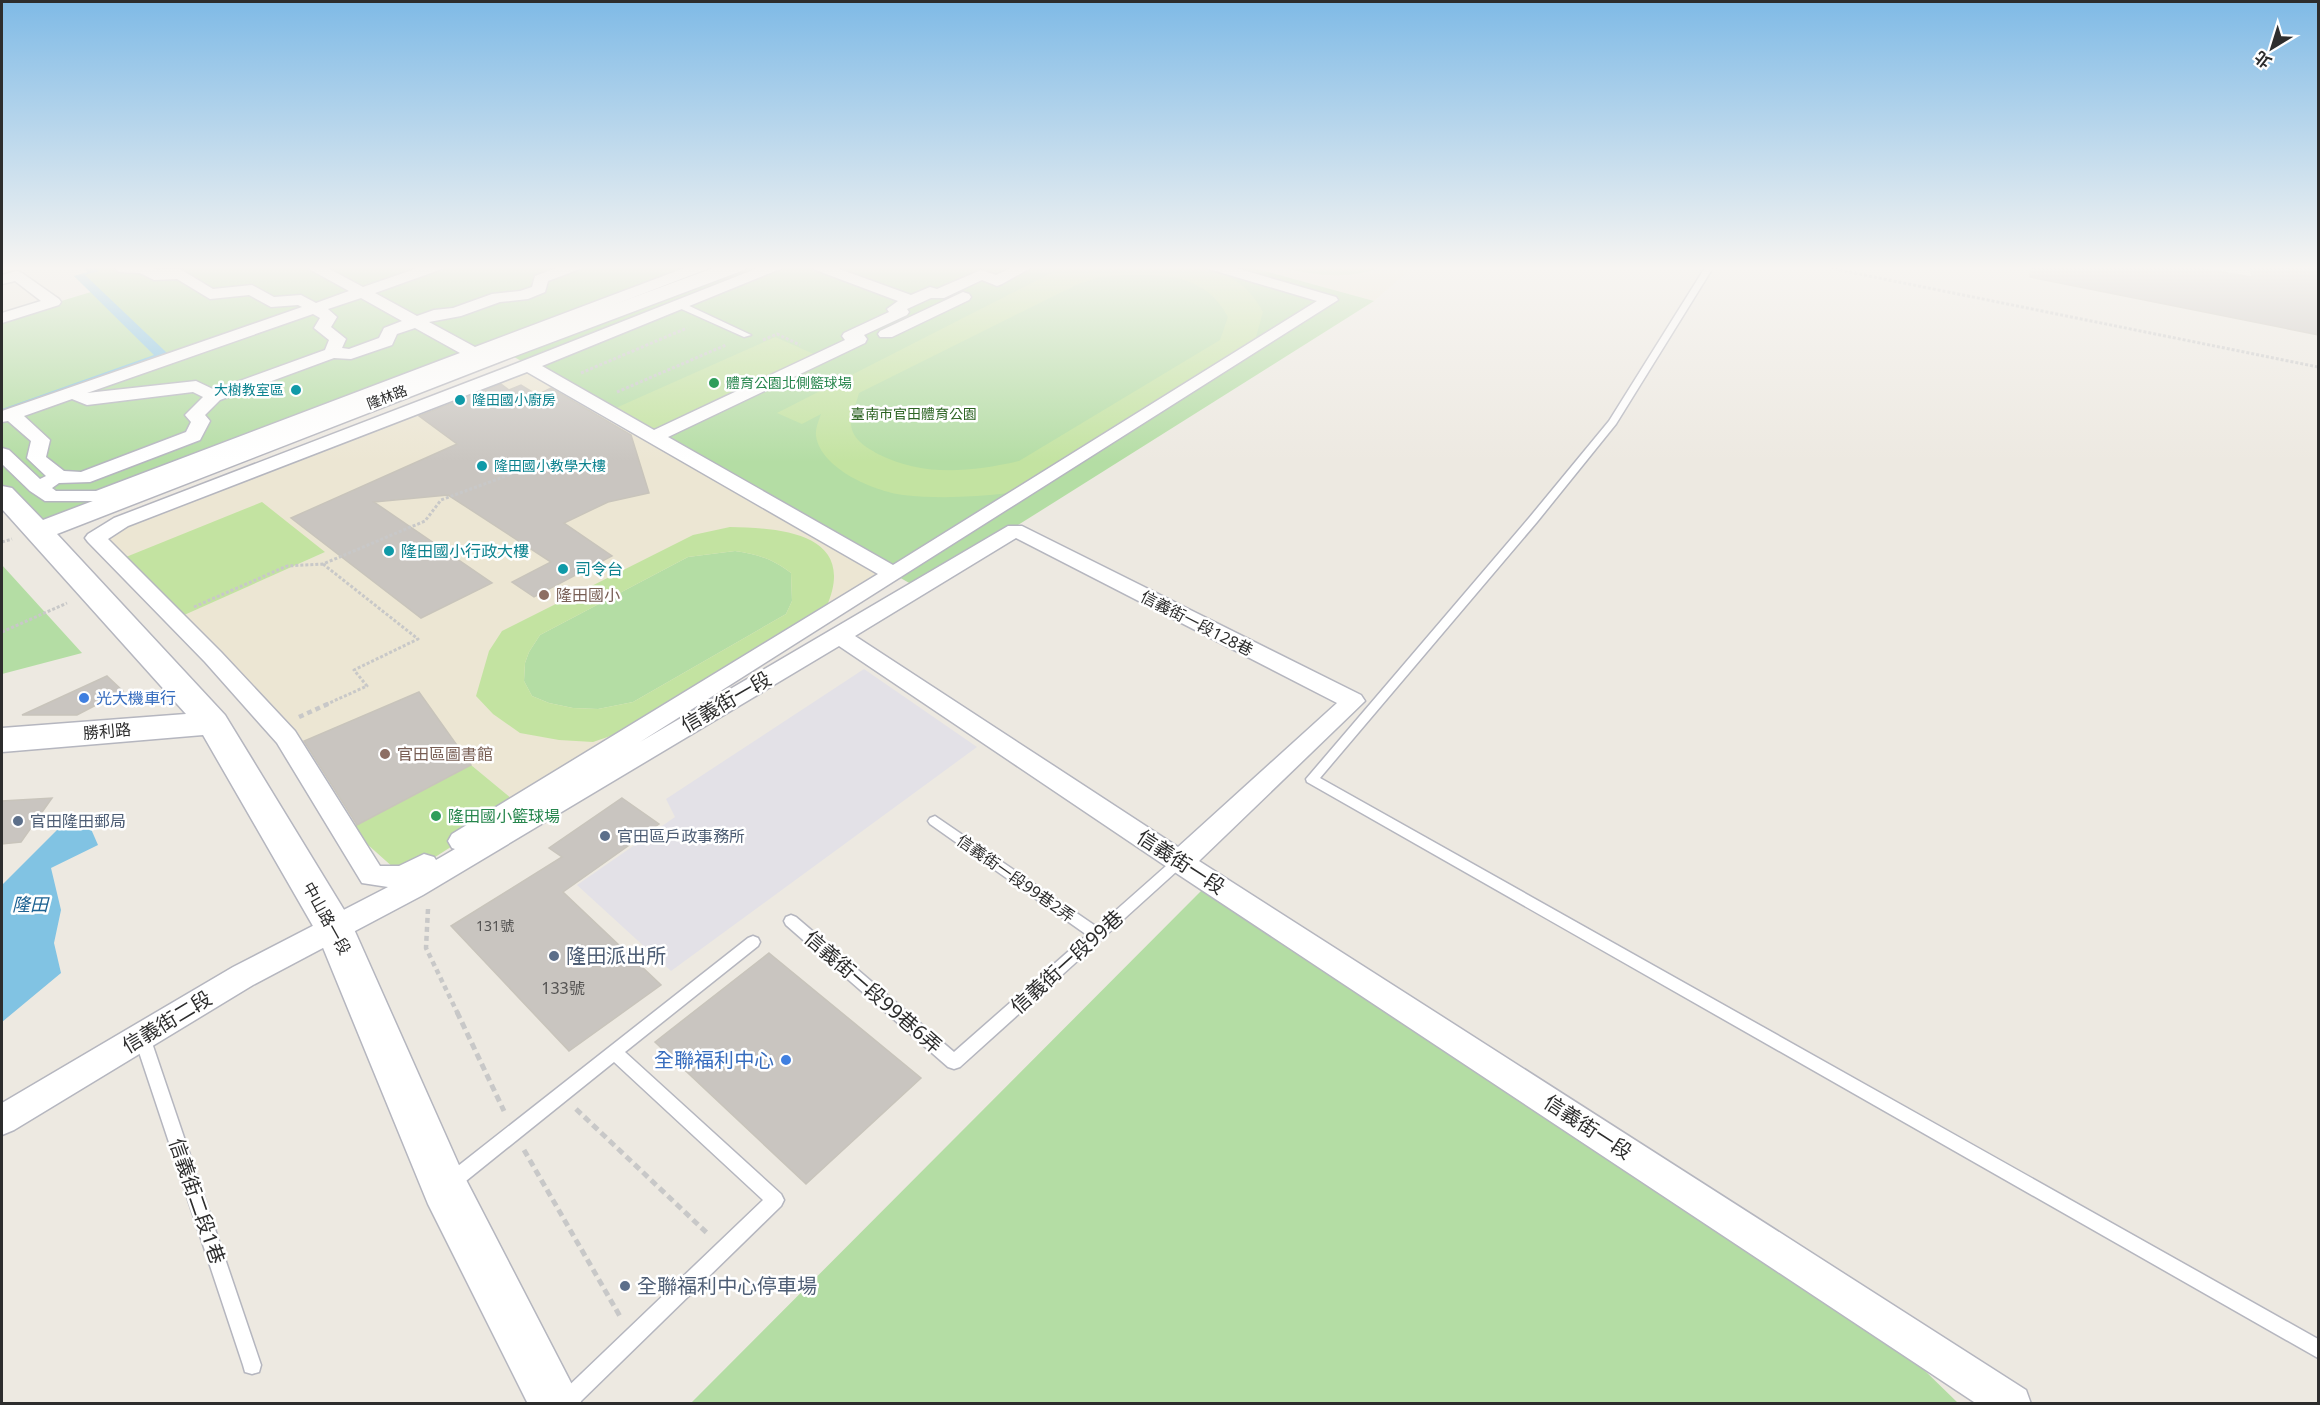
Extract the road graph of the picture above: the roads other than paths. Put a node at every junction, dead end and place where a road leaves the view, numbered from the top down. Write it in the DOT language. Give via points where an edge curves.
graph roads {
  1 [pos="247,332"];
  2 [pos="327,332"];
  3 [pos="390,332"];
  4 [pos="435,332"];
  5 [pos="529,332"];
  6 [pos="560,332"];
  7 [pos="611,332"];
  8 [pos="740,332"];
  9 [pos="859,332"];
  10 [pos="891,332"];
  11 [pos="1280,332"];
  12 [pos="1669,332"];
  13 [pos="747,335"];
  14 [pos="860,339"];
  15 [pos="473,353"];
  16 [pos="332,354"];
  17 [pos="528,365"];
  18 [pos="70,393"];
  19 [pos="214,396"];
  20 [pos="6,415"];
  21 [pos="654,437"];
  22 [pos="2,454"];
  23 [pos="59,477"];
  24 [pos="37,487"];
  25 [pos="2,494"];
  26 [pos="39,531"];
  27 [pos="892,574"];
  28 [pos="839,636"];
  29 [pos="213,723"];
  30 [pos="2,740"];
  31 [pos="935,821"];
  32 [pos="1180,862"];
  33 [pos="791,921"];
  34 [pos="335,929"];
  35 [pos="1098,935"];
  36 [pos="753,942"];
  37 [pos="142,1037"];
  38 [pos="614,1052"];
  39 [pos="954,1062"];
  40 [pos="2,1120"];
  41 [pos="445,1188"];
  42 [pos="2319,1349"];
  43 [pos="252,1365"];
  44 [pos="556,1404"];
  45 [pos="564,1404"];
  46 [pos="2012,1404"];
  1 -- 18 [label="street"];
  2 -- 16 [label="street" via="338,339"];
  3 -- 16 [label="street" via="386,341 351,354"];
  4 -- 15 [label="street"];
  5 -- 15 [label="street"];
  6 -- 26 [label="street, 隆林路"];
  7 -- 17 [label="street"];
  8 -- 13 [label="lane"];
  9 -- 14 [label="street" via="850,336"];
  10 -- 14 [label="street" via="867,343"];
  11 -- 27 [label="street"];
  12 -- 42 [label="lane" via="1613,422 1312,779"];
  14 -- 21 [label="street"];
  15 -- 24 [label="street" via="98,496 52,497"];
  16 -- 19 [label="street"];
  17 -- 21 [label="street"];
  17 -- 27 [label="street" via="121,522 95,538 286,737 372,876 404,877"];
  18 -- 19 [label="street" via="87,400 196,386"];
  18 -- 20 [label="street"];
  19 -- 23 [label="street" via="194,415 201,421 194,436 83,478"];
  20 -- 23 [label="street" via="40,440 36,458"];
  21 -- 27 [label="street"];
  22 -- 24 [label="street"];
  23 -- 24 [label="street"];
  25 -- 26 [label="street, 中山路一段"];
  26 -- 29 [label="street, 中山路一段"];
  28 -- 32 [label="street, 信義街一段"];
  28 -- 32 [label="street, 信義街一段128巷" via="1015,530 1353,701"];
  28 -- 34 [label="street, 信義街一段"];
  29 -- 30 [label="street, 勝利路"];
  29 -- 34 [label="street, 中山路一段"];
  31 -- 35 [label="lane, 信義街一段99巷2弄"];
  32 -- 35 [label="lane, 信義街一段99巷"];
  32 -- 46 [label="street, 信義街一段"];
  33 -- 39 [label="lane, 信義街一段99巷6弄"];
  34 -- 37 [label="street, 信義街二段" via="243,976"];
  34 -- 41 [label="street, 中山路一段"];
  35 -- 39 [label="lane, 信義街一段99巷"];
  36 -- 38 [label="lane"];
  37 -- 40 [label="street, 信義街二段"];
  37 -- 43 [label="lane, 信義街二段1巷"];
  38 -- 41 [label="lane"];
  38 -- 45 [label="lane" via="775,1200"];
  41 -- 44 [label="street, 中山路一段"];
}
